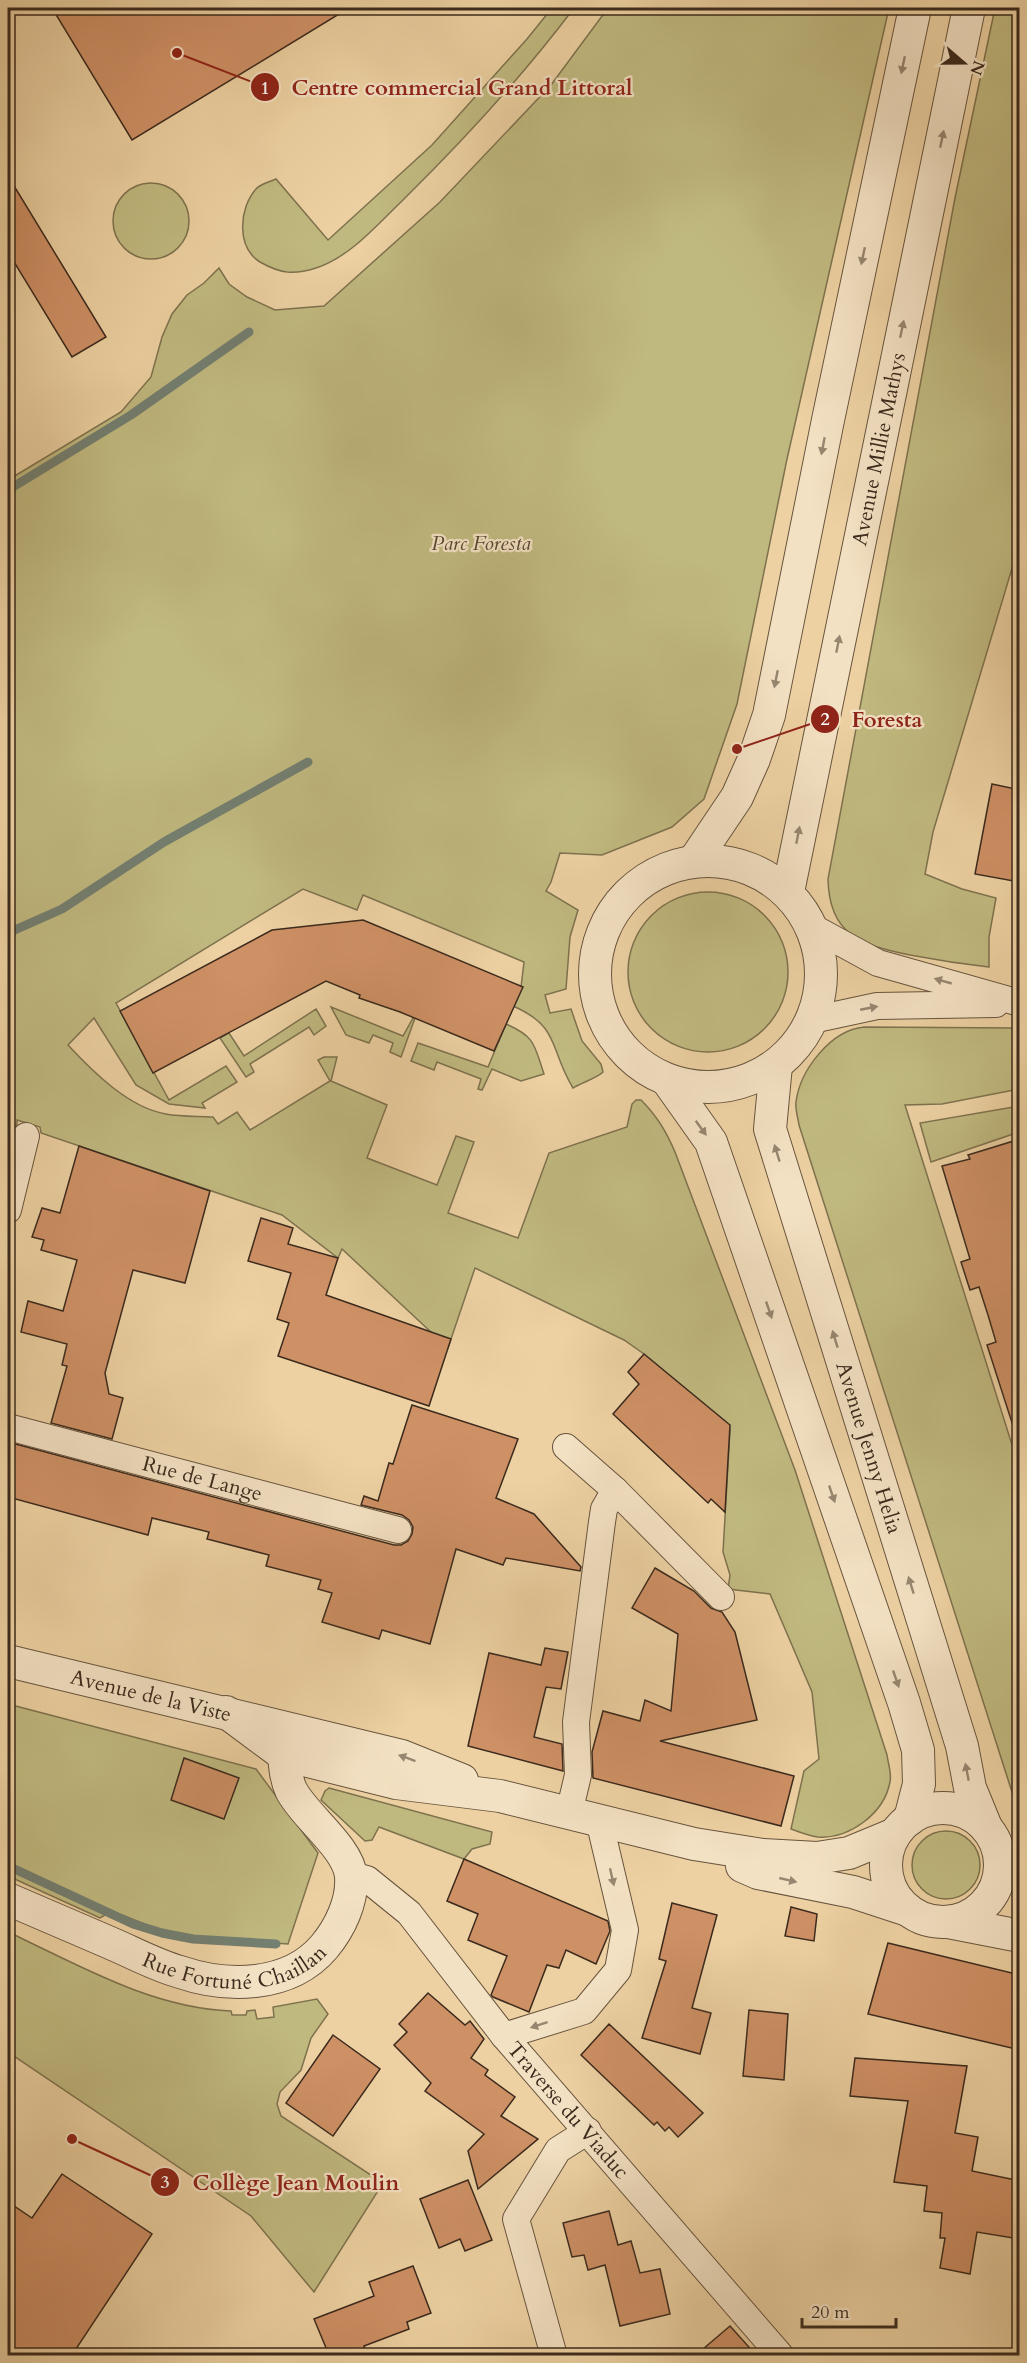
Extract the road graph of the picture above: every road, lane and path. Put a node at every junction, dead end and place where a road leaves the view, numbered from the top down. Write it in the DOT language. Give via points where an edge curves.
graph roads {
  1 [pos="915,8"];
  2 [pos="969,8"];
  3 [pos="694,861"];
  4 [pos="788,892"];
  5 [pos="812,927"];
  6 [pos="1020,1004"];
  7 [pos="812,1020"];
  8 [pos="776,1065"];
  9 [pos="667,1080"];
  10 [pos="26,1136"];
  11 [pos="8,1210"];
  12 [pos="8,1427"];
  13 [pos="566,1447"];
  14 [pos="615,1490"];
  15 [pos="398,1530"];
  16 [pos="721,1598"];
  17 [pos="8,1661"];
  18 [pos="226,1712"];
  19 [pos="342,1741"];
  20 [pos="284,1755"];
  21 [pos="500,1796"];
  22 [pos="569,1813"];
  23 [pos="599,1820"];
  24 [pos="902,1826"];
  25 [pos="986,1827"];
  26 [pos="694,1844"];
  27 [pos="351,1875"];
  28 [pos="1010,1875"];
  29 [pos="8,1899"];
  30 [pos="908,1910"];
  31 [pos="948,1922"];
  32 [pos="1020,1936"];
  33 [pos="504,2036"];
  34 [pos="588,2131"];
  35 [pos="554,2355"];
  36 [pos="780,2355"];
  1 -- 3 [label="street, one-way" via="769,715 736,797"];
  4 -- 2 [label="street, Avenue Millie Mathys, one-way"];
  3 -- 4 [label="street" via="739,865 760,873"];
  3 -- 9 [label="street" via="658,872 628,893 606,924 596,956 596,990 605,1023 624,1051"];
  4 -- 5 [label="street"];
  6 -- 5 [label="street, one-way" via="878,963"];
  5 -- 7 [label="street" via="820,958 821,990"];
  7 -- 6 [label="street, one-way" via="877,1006"];
  7 -- 8 [label="street" via="797,1045"];
  8 -- 9 [label="street" via="742,1083 705,1088"];
  25 -- 8 [label="street, Avenue Jenny Helia, one-way" via="970,1788 962,1746 770,1129"];
  9 -- 24 [label="street, one-way" via="711,1142 904,1703 918,1750 919,1784"];
  10 -- 11 [label="street"];
  12 -- 15 [label="street, Rue de Lange"];
  13 -- 14 [label="street"];
  14 -- 16 [label="street"];
  14 -- 22 [label="street" via="604,1509 602,1522 577,1709 578,1775"];
  17 -- 18 [label="street, Avenue de la Viste"];
  18 -- 19 [label="street"];
  18 -- 20 [label="street, Avenue de la Viste"];
  19 -- 20 [label="street" via="306,1741"];
  21 -- 19 [label="street, one-way" via="402,1755"];
  20 -- 21 [label="street" via="396,1783"];
  20 -- 27 [label="street" via="291,1791 341,1854"];
  21 -- 22 [label="street"];
  22 -- 23 [label="street"];
  23 -- 26 [label="street"];
  23 -- 33 [label="street, one-way" via="625,1930 618,1970 584,2011"];
  24 -- 25 [label="street" via="929,1809 950,1808 970,1814"];
  24 -- 26 [label="street" via="849,1853 817,1858 763,1855"];
  24 -- 30 [label="street" via="887,1854 887,1875 894,1894"];
  25 -- 28 [label="street"];
  26 -- 30 [label="street, one-way" via="758,1873 853,1892"];
  27 -- 29 [label="street, Rue Fortuné Chaillan" via="344,1913 334,1935 318,1954 300,1968 276,1978 249,1982 180,1973"];
  27 -- 33 [label="street, Traverse du Viaduc" via="368,1880 409,1913"];
  28 -- 31 [label="street" via="968,1917"];
  30 -- 31 [label="street" via="927,1920"];
  31 -- 32 [label="street"];
  33 -- 34 [label="street, Traverse du Viaduc"];
  34 -- 35 [label="street" via="558,2150 516,2219"];
  34 -- 36 [label="street, Traverse du Viaduc"];
}
